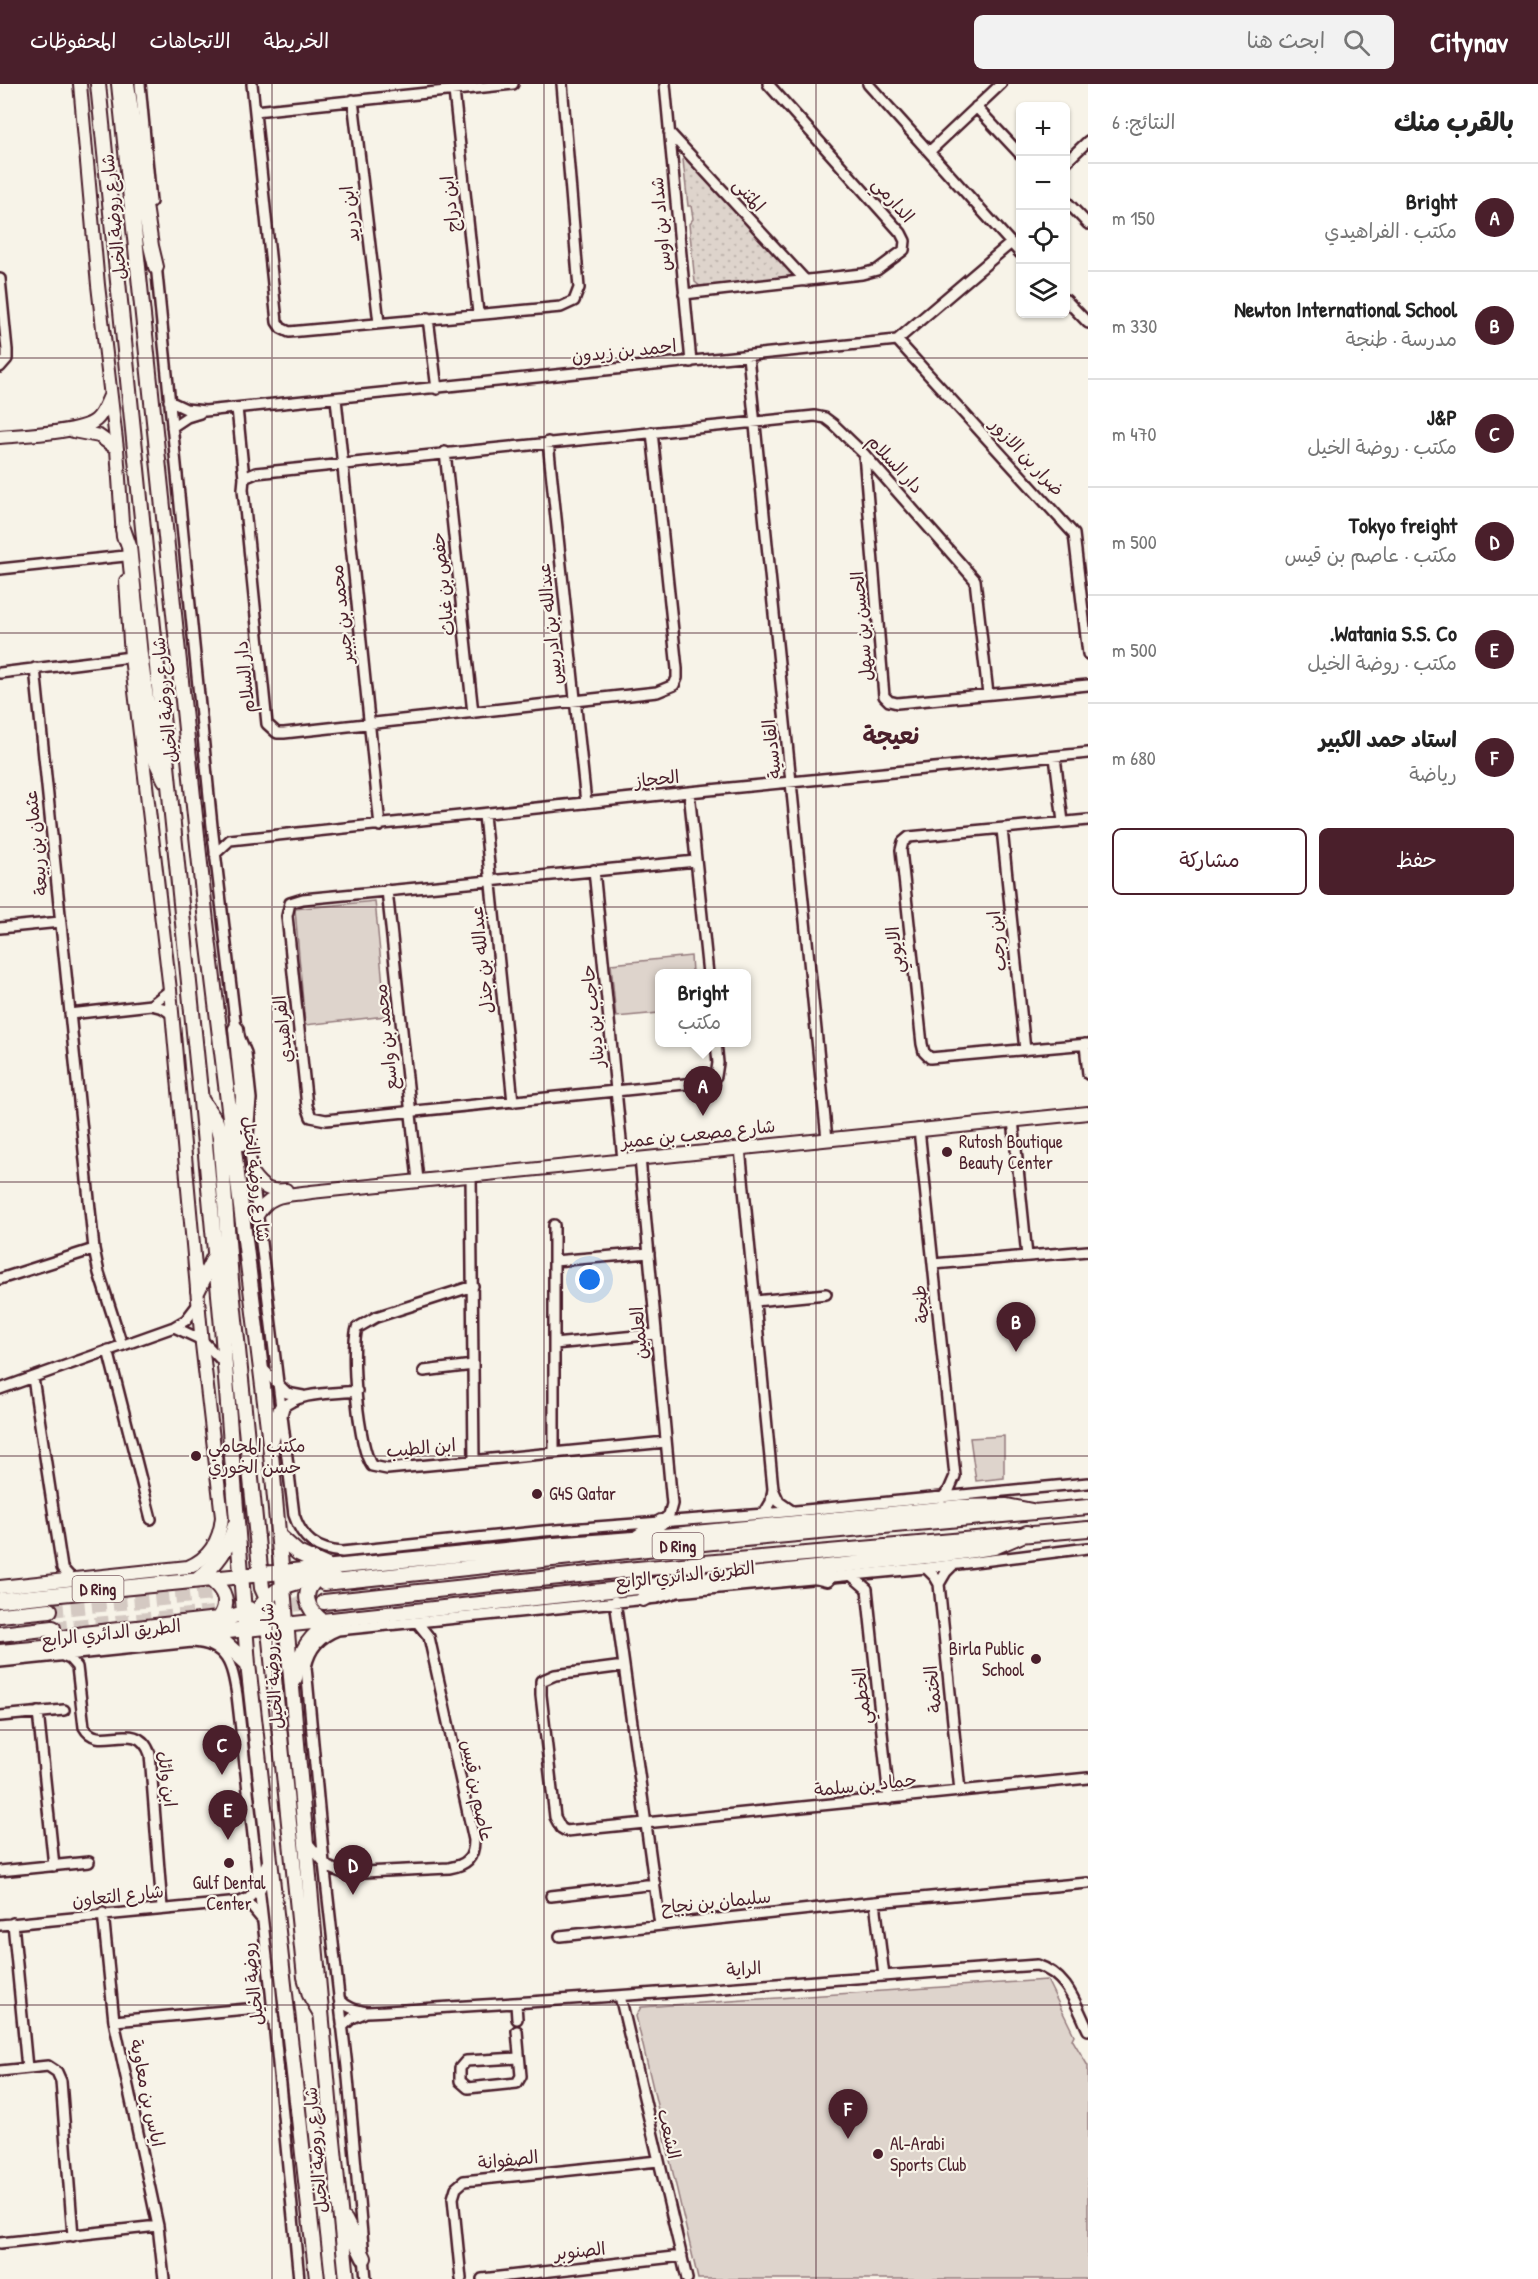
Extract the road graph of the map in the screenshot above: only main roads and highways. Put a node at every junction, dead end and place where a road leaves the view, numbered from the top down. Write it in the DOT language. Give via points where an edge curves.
graph roads {
  1 [pos="98,84"];
  2 [pos="119,84"];
  3 [pos="127,84"];
  4 [pos="156,267"];
  5 [pos="123,529"];
  6 [pos="169,786"];
  7 [pos="236,1029"];
  8 [pos="201,1101"];
  9 [pos="243,1220"];
  10 [pos="215,1255"];
  11 [pos="198,1297"];
  12 [pos="281,1409"];
  13 [pos="270,1443"];
  14 [pos="1088,1507"];
  15 [pos="797,1511"];
  16 [pos="1032,1511"];
  17 [pos="237,1517"];
  18 [pos="824,1521"];
  19 [pos="661,1522"];
  20 [pos="1088,1529"];
  21 [pos="1027,1533"];
  22 [pos="279,1536"];
  23 [pos="633,1539"];
  24 [pos="513,1549"];
  25 [pos="331,1568"];
  26 [pos="790,1570"];
  27 [pos="261,1574"];
  28 [pos="242,1576"];
  29 [pos="827,1578"];
  30 [pos="283,1579"];
  31 [pos="203,1580"];
  32 [pos="321,1581"];
  33 [pos="663,1584"];
  34 [pos="643,1599"];
  35 [pos="0,1600"];
  36 [pos="262,1600"];
  37 [pos="324,1602"];
  38 [pos="50,1610"];
  39 [pos="244,1613"];
  40 [pos="442,1613"];
  41 [pos="0,1615"];
  42 [pos="474,1616"];
  43 [pos="350,1617"];
  44 [pos="218,1620"];
  45 [pos="322,1621"];
  46 [pos="286,1624"];
  47 [pos="268,1626"];
  48 [pos="53,1628"];
  49 [pos="245,1629"];
  50 [pos="0,1634"];
  51 [pos="196,1634"];
  52 [pos="26,1650"];
  53 [pos="0,1652"];
  54 [pos="248,1664"];
  55 [pos="292,1692"];
  56 [pos="270,1860"];
  57 [pos="258,1888"];
  58 [pos="323,2017"];
  59 [pos="340,2210"];
  60 [pos="364,2258"];
  61 [pos="316,2277"];
  62 [pos="347,2279"];
  1 -- 6 [label="main road, شارع روضة الخيل"];
  2 -- 9 [label="main road, شارع روضة الخيل" via="206,922"];
  3 -- 4 [label="main road"];
  5 -- 6 [label="main road" via="129,546 153,749"];
  6 -- 8 [label="main road, شارع روضة الخيل"];
  7 -- 9 [label="main road" via="243,1097"];
  8 -- 10 [label="main road, شارع روضة الخيل"];
  8 -- 27 [label="main road" via="216,1122 220,1137"];
  9 -- 13 [label="main road, شارع روضة الخيل"];
  10 -- 11 [label="main road"];
  10 -- 17 [label="main road, شارع روضة الخيل"];
  12 -- 13 [label="main road"];
  13 -- 22 [label="main road, شارع روضة الخيل"];
  14 -- 16 [label="main road, الطريق الدائري الرابع / D Ring"];
  15 -- 18 [label="main road"];
  16 -- 18 [label="main road" via="983,1506"];
  16 -- 32 [label="main road, الطريق الدائري الرابع / D Ring"];
  17 -- 28 [label="main road, شارع روضة الخيل"];
  17 -- 31 [label="main road" via="227,1546"];
  18 -- 23 [label="main road"];
  19 -- 23 [label="main road"];
  20 -- 21 [label="main road, الطريق الدائري الرابع / D Ring"];
  21 -- 26 [label="main road, D Ring" via="1005,1544 970,1551"];
  21 -- 37 [label="main road, الطريق الدائري الرابع / D Ring"];
  22 -- 25 [label="main road" via="298,1553"];
  22 -- 30 [label="main road, شارع روضة الخيل"];
  23 -- 24 [label="main road, D Ring"];
  24 -- 25 [label="main road, D Ring"];
  24 -- 32 [label="main road" via="469,1563"];
  25 -- 30 [label="main road, D Ring"];
  26 -- 29 [label="main road"];
  26 -- 33 [label="main road, D Ring"];
  27 -- 28 [label="main road, D Ring"];
  27 -- 30 [label="main road, D Ring"];
  27 -- 36 [label="main road"];
  28 -- 31 [label="main road, D Ring"];
  28 -- 36 [label="main road"];
  28 -- 39 [label="main road, شارع روضة الخيل"];
  30 -- 32 [label="main road"];
  30 -- 36 [label="main road"];
  30 -- 46 [label="main road, شارع روضة الخيل"];
  31 -- 35 [label="main road, D Ring"];
  31 -- 44 [label="main road" via="223,1590 223,1613"];
  32 -- 45 [label="main road" via="307,1592 306,1600"];
  33 -- 34 [label="main road"];
  33 -- 40 [label="main road, D Ring"];
  36 -- 39 [label="main road"];
  36 -- 46 [label="main road"];
  36 -- 47 [label="main road"];
  36 -- 49 [label="main road"];
  38 -- 41 [label="main road, الطريق الدائري الرابع / D Ring"];
  39 -- 44 [label="main road"];
  39 -- 49 [label="main road, شارع روضة الخيل"];
  40 -- 42 [label="main road"];
  40 -- 43 [label="main road, D Ring"];
  43 -- 45 [label="main road, D Ring"];
  43 -- 55 [label="main road" via="326,1626 308,1642 301,1654"];
  44 -- 52 [label="main road" via="64,1636"];
  45 -- 46 [label="main road, D Ring"];
  46 -- 47 [label="main road, D Ring"];
  46 -- 55 [label="main road, شارع روضة الخيل"];
  47 -- 49 [label="main road, D Ring"];
  47 -- 58 [label="main road" via="305,1977"];
  48 -- 50 [label="main road, الطريق الدائري الرابع"];
  49 -- 51 [label="main road, D Ring"];
  49 -- 54 [label="main road, شارع روضة الخيل"];
  51 -- 52 [label="main road, D Ring"];
  51 -- 54 [label="main road" via="225,1643"];
  52 -- 53 [label="main road, D Ring"];
  54 -- 56 [label="main road, شارع روضة الخيل"];
  55 -- 58 [label="main road, شارع روضة الخيل"];
  56 -- 57 [label="main road"];
  56 -- 61 [label="main road, شارع روضة الخيل"];
  58 -- 59 [label="main road, شارع روضة الخيل"];
  59 -- 60 [label="main road"];
  59 -- 62 [label="main road, شارع روضة الخيل"];
}
